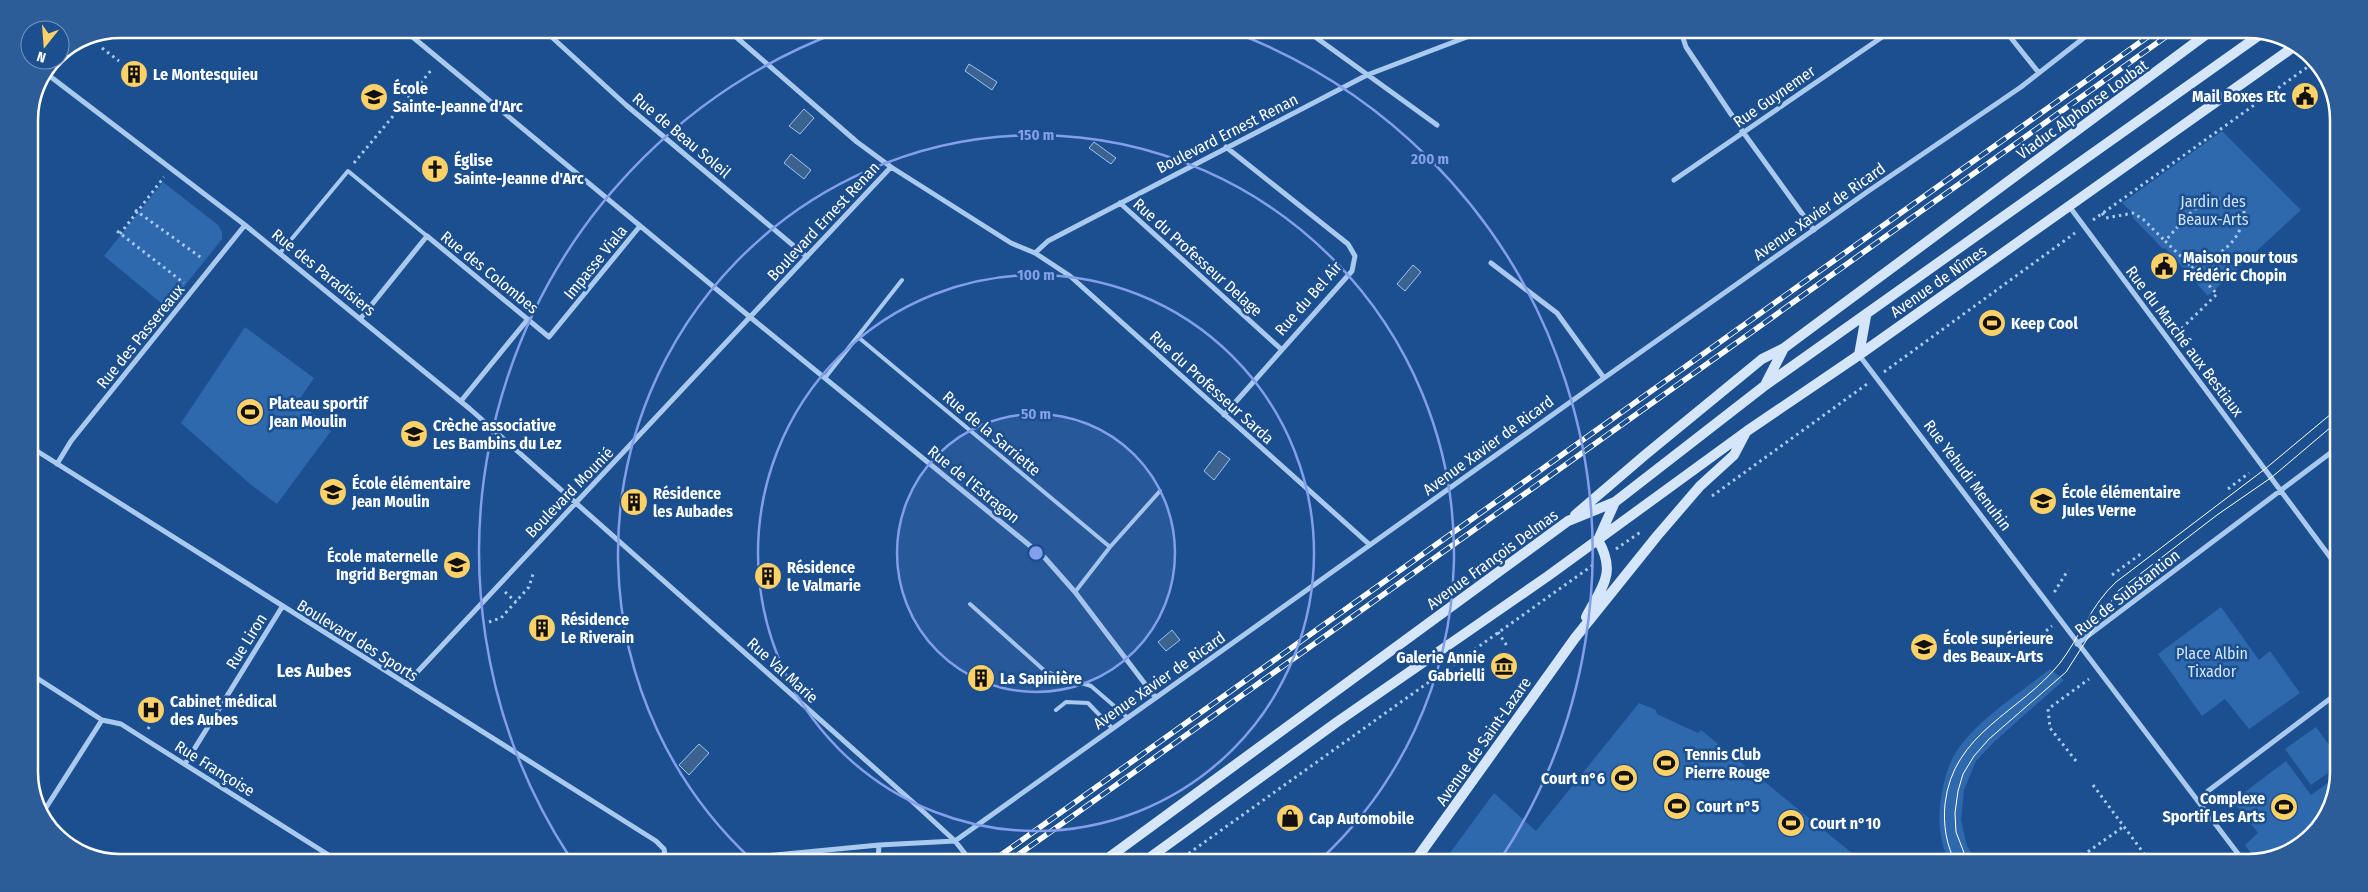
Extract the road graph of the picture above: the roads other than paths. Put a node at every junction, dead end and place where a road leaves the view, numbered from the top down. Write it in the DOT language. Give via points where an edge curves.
graph roads {
  1 [pos="414,38"];
  2 [pos="553,38"];
  3 [pos="737,38"];
  4 [pos="1315,38"];
  5 [pos="1459,38"];
  6 [pos="1683,38"];
  7 [pos="1881,38"];
  8 [pos="2011,38"];
  9 [pos="2084,38"];
  10 [pos="2203,38"];
  11 [pos="2255,38"];
  12 [pos="2291,49"];
  13 [pos="2039,73"];
  14 [pos="1367,75"];
  15 [pos="50,76"];
  16 [pos="1437,125"];
  17 [pos="1744,132"];
  18 [pos="1226,147"];
  19 [pos="891,167"];
  20 [pos="1674,180"];
  21 [pos="1120,203"];
  22 [pos="2069,206"];
  23 [pos="1973,208"];
  24 [pos="245,225"];
  25 [pos="640,226"];
  26 [pos="1814,230"];
  27 [pos="427,236"];
  28 [pos="1034,252"];
  29 [pos="280,253"];
  30 [pos="807,257"];
  31 [pos="1491,263"];
  32 [pos="902,280"];
  33 [pos="1866,316"];
  34 [pos="361,318"];
  35 [pos="750,318"];
  36 [pos="528,319"];
  37 [pos="549,337"];
  38 [pos="858,337"];
  39 [pos="1784,348"];
  40 [pos="1281,349"];
  41 [pos="1860,355"];
  42 [pos="824,378"];
  43 [pos="1604,378"];
  44 [pos="1764,387"];
  45 [pos="461,401"];
  46 [pos="1224,415"];
  47 [pos="1747,431"];
  48 [pos="38,452"];
  49 [pos="2330,453"];
  50 [pos="56,464"];
  51 [pos="1160,491"];
  52 [pos="2280,491"];
  53 [pos="576,502"];
  54 [pos="1615,502"];
  55 [pos="1568,521"];
  56 [pos="1598,540"];
  57 [pos="1370,545"];
  58 [pos="1110,548"];
  59 [pos="2330,557"];
  60 [pos="1075,592"];
  61 [pos="970,604"];
  62 [pos="282,607"];
  63 [pos="1575,638"];
  64 [pos="2077,644"];
  65 [pos="38,679"];
  66 [pos="406,684"];
  67 [pos="1155,697"];
  68 [pos="2330,698"];
  69 [pos="1056,710"];
  70 [pos="1127,717"];
  71 [pos="102,720"];
  72 [pos="1112,728"];
  73 [pos="185,764"];
  74 [pos="2201,804"];
  75 [pos="46,808"];
  76 [pos="955,841"];
  77 [pos="880,845"];
  78 [pos="828,850"];
  79 [pos="327,854"];
  80 [pos="665,854"];
  81 [pos="786,854"];
  82 [pos="829,854"];
  83 [pos="879,854"];
  84 [pos="965,854"];
  85 [pos="1114,854"];
  86 [pos="1155,854"];
  87 [pos="1420,854"];
  88 [pos="2238,854"];
  1 -- 25 [label="street"];
  2 -- 30 [label="street, Rue de Beau Soleil" via="626,105"];
  3 -- 19 [label="street" via="857,142"];
  4 -- 14 [label="street"];
  5 -- 14 [label="street, Boulevard Ernest Renan"];
  6 -- 17 [label="street"];
  7 -- 17 [label="street, Rue Guynemer"];
  8 -- 13 [label="street"];
  9 -- 13 [label="street, Avenue Xavier de Ricard"];
  10 -- 23 [label="main road, Viaduc Alphonse Loubat"];
  11 -- 33 [label="main road, Avenue de Nîmes"];
  12 -- 22 [label="main road, Avenue de Nîmes"];
  13 -- 26 [label="street, Avenue Xavier de Ricard"];
  14 -- 16 [label="street"];
  14 -- 18 [label="street, Boulevard Ernest Renan"];
  15 -- 24 [label="street, Rue des Paradisiers"];
  17 -- 20 [label="street, Rue Guynemer"];
  17 -- 26 [label="street"];
  18 -- 21 [label="street, Boulevard Ernest Renan"];
  18 -- 40 [label="street, Rue du Bel Air" via="1348,244 1355,256 1352,271"];
  19 -- 28 [label="street, Boulevard Ernest Renan" via="1011,243"];
  19 -- 30 [label="street, Boulevard Ernest Renan"];
  21 -- 28 [label="street, Boulevard Ernest Renan"];
  21 -- 40 [label="street, Rue du Professeur Delage"];
  22 -- 41 [label="main road, Avenue de Nîmes"];
  22 -- 52 [label="street, Rue du Marché aux Bestiaux"];
  23 -- 39 [label="main road, Avenue de Nîmes"];
  24 -- 29 [label="street, Rue des Paradisiers"];
  24 -- 50 [label="street, Rue des Passereaux"];
  25 -- 35 [label="street"];
  25 -- 37 [label="street, Impasse Viala"];
  26 -- 43 [label="street, Avenue Xavier de Ricard"];
  27 -- 29 [label="lane" via="348,171"];
  27 -- 34 [label="street, Rue des Colombes"];
  27 -- 36 [label="street, Rue des Colombes"];
  28 -- 46 [label="street, Rue du Professeur Sarda" via="1070,276"];
  29 -- 34 [label="street, Rue des Paradisiers"];
  30 -- 35 [label="street, Boulevard Ernest Renan"];
  31 -- 43 [label="street" via="1557,313"];
  32 -- 38 [label="lane"];
  33 -- 41 [label="main road"];
  33 -- 44 [label="main road, Avenue de Nîmes"];
  34 -- 45 [label="street, Rue des Paradisiers"];
  35 -- 42 [label="street, Rue de l'Estragon"];
  35 -- 53 [label="street, Boulevard Mounié"];
  36 -- 37 [label="street, Rue des Colombes"];
  36 -- 45 [label="street"];
  38 -- 42 [label="lane"];
  38 -- 58 [label="lane, Rue de la Sarriette"];
  39 -- 44 [label="main road, Avenue de Nîmes"];
  39 -- 55 [label="main road, Avenue de Nîmes" via="1762,359"];
  40 -- 46 [label="street, Rue du Bel Air"];
  41 -- 47 [label="main road, Avenue de Nîmes"];
  41 -- 64 [label="street, Rue Yehudi Menuhin"];
  42 -- 60 [label="street, Rue de l'Estragon" via="1045,558"];
  43 -- 57 [label="street, Avenue Xavier de Ricard"];
  44 -- 54 [label="main road, Avenue de Nîmes"];
  45 -- 53 [label="street, Rue des Paradisiers"];
  46 -- 57 [label="street, Rue du Professeur Sarda"];
  47 -- 56 [label="main road, Avenue de Nîmes"];
  47 -- 63 [label="main road, Avenue de Saint-Lazare" via="1734,455 1700,486 1656,536"];
  48 -- 50 [label="street, Boulevard des Sports"];
  49 -- 52 [label="street, Rue de Substantion"];
  50 -- 62 [label="street, Boulevard des Sports"];
  51 -- 58 [label="lane"];
  52 -- 59 [label="street, Rue du Marché aux Bestiaux"];
  52 -- 64 [label="street, Rue de Substantion"];
  53 -- 66 [label="street, Boulevard Mounié"];
  53 -- 76 [label="street, Rue Val Marie"];
  54 -- 55 [label="main road, Avenue François Delmas"];
  54 -- 56 [label="main road"];
  55 -- 85 [label="main road, Avenue François Delmas"];
  56 -- 63 [label="main road, Avenue de Saint-Lazare" via="1607,555 1608,570 1603,587"];
  56 -- 86 [label="main road"];
  57 -- 67 [label="street, Avenue Xavier de Ricard"];
  58 -- 60 [label="lane"];
  60 -- 67 [label="street, Rue de l'Estragon"];
  61 -- 70 [label="lane" via="1046,672 1091,686"];
  62 -- 66 [label="street, Boulevard des Sports"];
  62 -- 73 [label="street, Rue Liron"];
  63 -- 87 [label="main road, Avenue de Saint-Lazare"];
  64 -- 74 [label="street, Rue de Substantion"];
  65 -- 71 [label="street, Rue Françoise"];
  66 -- 80 [label="street, Boulevard des Sports" via="656,841"];
  67 -- 70 [label="street, Avenue Xavier de Ricard"];
  68 -- 74 [label="street" via="2208,792 2209,798"];
  69 -- 72 [label="lane" via="1066,702 1088,703"];
  70 -- 72 [label="street, Avenue Xavier de Ricard"];
  71 -- 73 [label="street, Rue Françoise" via="121,724"];
  71 -- 75 [label="street"];
  72 -- 76 [label="street, Avenue Xavier de Ricard"];
  73 -- 79 [label="street, Rue Françoise"];
  74 -- 88 [label="street, Rue de Substantion"];
  76 -- 77 [label="street"];
  76 -- 84 [label="street, Rue Val Marie"];
  77 -- 78 [label="street"];
  77 -- 83 [label="street"];
  78 -- 81 [label="street"];
  78 -- 82 [label="street"];
}
